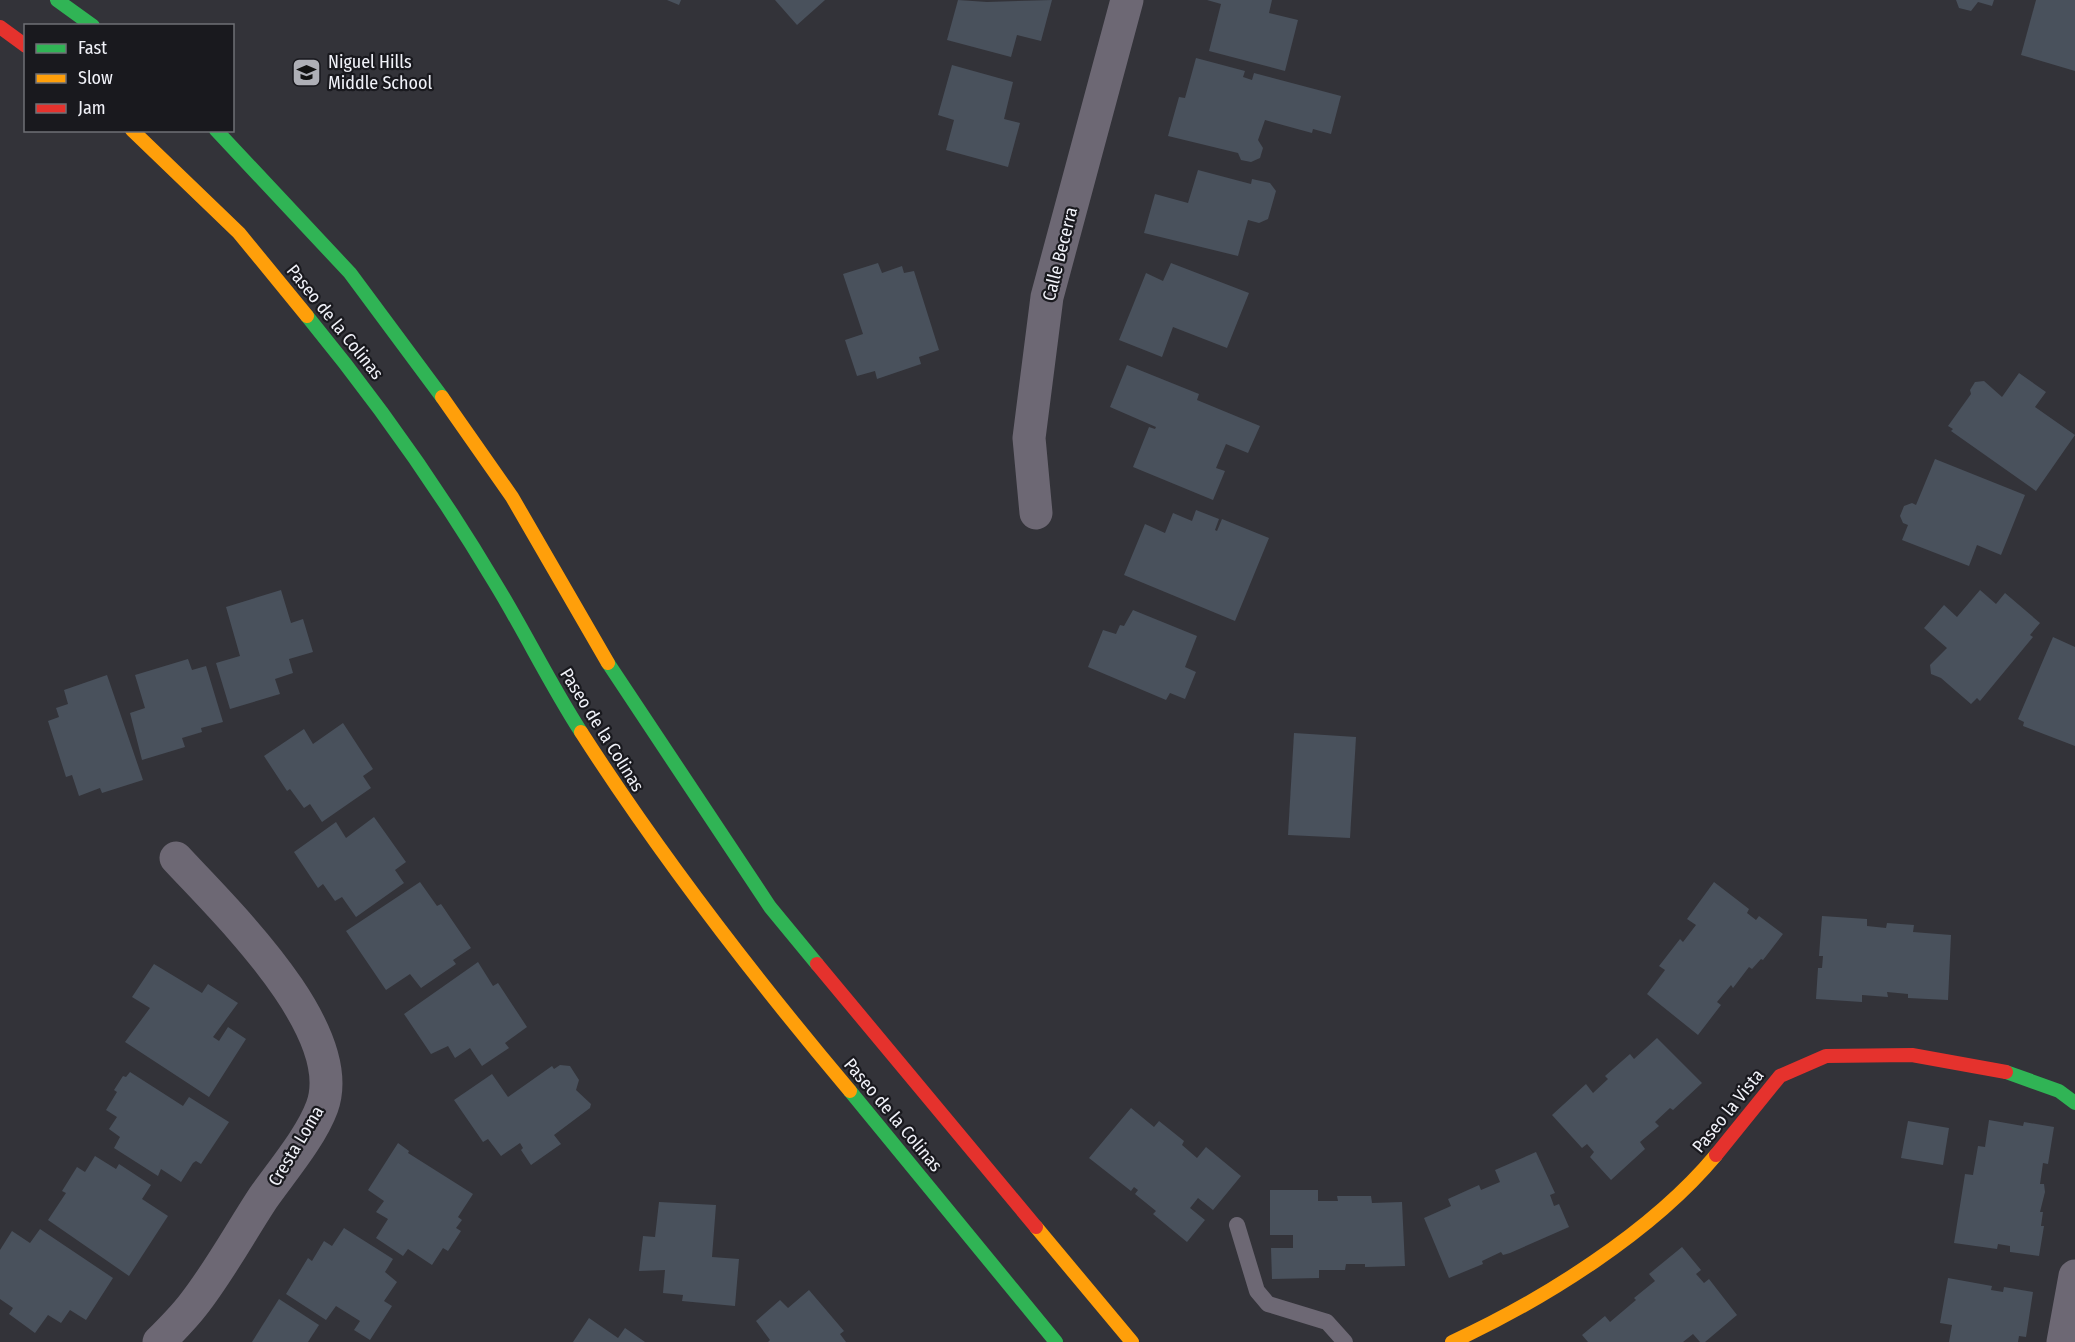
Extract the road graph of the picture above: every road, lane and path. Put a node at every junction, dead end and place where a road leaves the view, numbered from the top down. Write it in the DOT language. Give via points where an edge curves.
graph roads {
  1 [pos="57,0"];
  2 [pos="1127,0"];
  3 [pos="90,24"];
  4 [pos="0,27"];
  5 [pos="24,45"];
  6 [pos="134,132"];
  7 [pos="218,132"];
  8 [pos="1036,513"];
  9 [pos="176,858"];
  10 [pos="2075,1103"];
  11 [pos="1237,1225"];
  12 [pos="2075,1276"];
  13 [pos="159,1342"];
  14 [pos="1056,1342"];
  15 [pos="1132,1342"];
  16 [pos="1345,1342"];
  17 [pos="1452,1342"];
  18 [pos="2063,1342"];
  1 -- 3 [label="main road"];
  2 -- 8 [label="street, Calle Becerra" via="1047,297 1029,438"];
  4 -- 5 [label="main road"];
  6 -- 14 [label="main road, Paseo de la Colinas" via="239,233 363,384 495,583 560,699 624,799 782,1011"];
  7 -- 15 [label="main road" via="350,273 464,426 512,497 624,691 770,907"];
  9 -- 13 [label="street, Cresta Loma" via="243,931 297,999 323,1050 328,1080 322,1107 302,1141 193,1305"];
  10 -- 17 [label="main road, Paseo la Vista" via="2023,1076 1987,1067 1912,1055 1826,1056 1780,1076 1673,1202 1590,1263 1495,1322"];
  11 -- 16 [label="lane" via="1257,1291 1268,1304 1327,1322"];
  12 -- 18 [label="street"];
}
